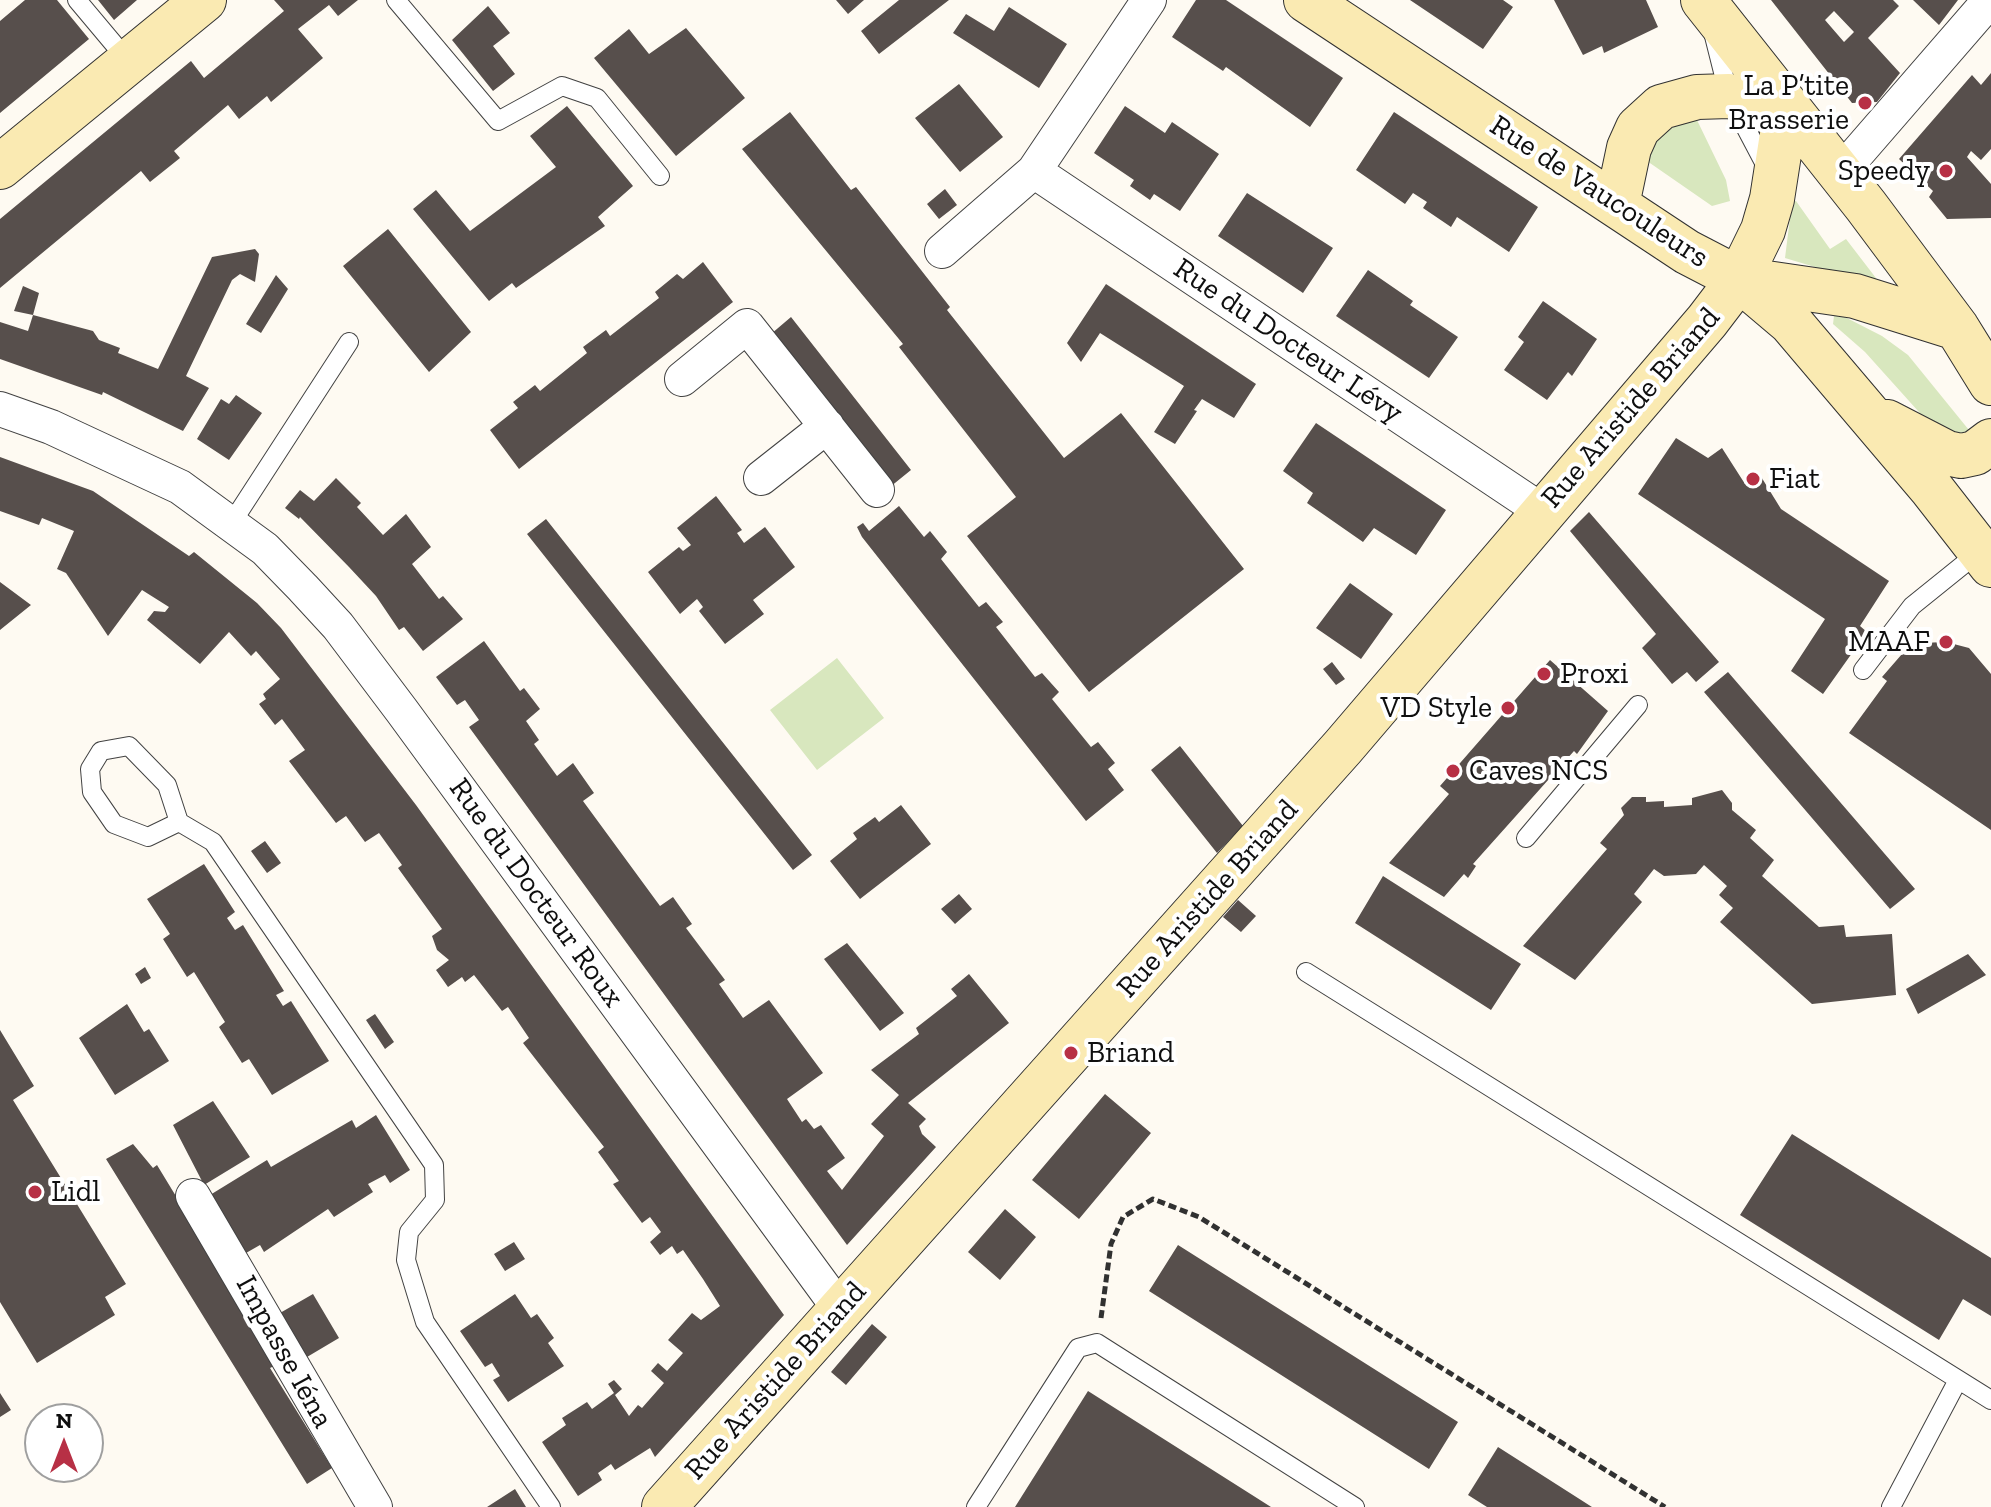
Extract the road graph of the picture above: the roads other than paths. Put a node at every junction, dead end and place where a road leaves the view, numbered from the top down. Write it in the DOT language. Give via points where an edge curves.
graph roads {
  1 [pos="77,0"];
  2 [pos="204,0"];
  3 [pos="396,0"];
  4 [pos="1149,0"];
  5 [pos="1306,0"];
  6 [pos="1990,0"];
  7 [pos="1705,3"];
  8 [pos="130,62"];
  9 [pos="1729,96"];
  10 [pos="1786,109"];
  11 [pos="0,167"];
  12 [pos="1034,171"];
  13 [pos="1840,173"];
  14 [pos="660,176"];
  15 [pos="1772,178"];
  16 [pos="1617,205"];
  17 [pos="942,251"];
  18 [pos="1739,279"];
  19 [pos="1957,328"];
  20 [pos="349,342"];
  21 [pos="682,379"];
  22 [pos="1991,383"];
  23 [pos="0,409"];
  24 [pos="1867,411"];
  25 [pos="827,426"];
  26 [pos="1991,441"];
  27 [pos="761,478"];
  28 [pos="877,490"];
  29 [pos="1542,511"];
  30 [pos="231,524"];
  31 [pos="1985,559"];
  32 [pos="1863,670"];
  33 [pos="1638,705"];
  34 [pos="179,822"];
  35 [pos="1526,838"];
  36 [pos="1306,972"];
  37 [pos="193,1196"];
  38 [pos="839,1308"];
  39 [pos="1958,1380"];
  40 [pos="1991,1400"];
  41 [pos="375,1507"];
  42 [pos="551,1507"];
  43 [pos="664,1507"];
  44 [pos="976,1507"];
  45 [pos="1355,1507"];
  46 [pos="1891,1507"];
  1 -- 8 [label="lane"];
  2 -- 8 [label="street"];
  3 -- 14 [label="lane" via="498,121 562,86 597,98"];
  4 -- 12 [label="street"];
  5 -- 16 [label="street, Rue de Vaucouleurs"];
  6 -- 13 [label="street"];
  7 -- 9 [label="lane"];
  7 -- 10 [label="street"];
  8 -- 11 [label="street"];
  9 -- 10 [label="street"];
  9 -- 15 [label="lane"];
  9 -- 16 [label="street" via="1697,97 1661,107 1638,128"];
  10 -- 13 [label="street"];
  10 -- 15 [label="street"];
  12 -- 17 [label="street"];
  12 -- 29 [label="street, Rue du Docteur Lévy"];
  13 -- 19 [label="street"];
  15 -- 18 [label="street" via="1763,230"];
  16 -- 18 [label="street, Rue de Vaucouleurs"];
  18 -- 19 [label="street" via="1855,296"];
  18 -- 24 [label="street, Rue de Vaucouleurs" via="1791,323"];
  18 -- 29 [label="street, Rue Aristide Briand"];
  19 -- 22 [label="street"];
  20 -- 30 [label="lane"];
  21 -- 25 [label="street" via="747,326"];
  23 -- 30 [label="street, Rue du Docteur Roux" via="153,472"];
  24 -- 26 [label="street" via="1947,453 1975,453"];
  24 -- 31 [label="street, Rue de Vaucouleurs"];
  25 -- 27 [label="street"];
  25 -- 28 [label="street"];
  29 -- 38 [label="street, Rue Aristide Briand" via="1343,747"];
  30 -- 38 [label="street, Rue du Docteur Roux" via="265,549 338,626"];
  31 -- 32 [label="lane" via="1912,606"];
  33 -- 35 [label="lane"];
  34 -- 34 [label="lane" via="148,837 114,824 92,792 90,769 101,751 129,746 167,785"];
  34 -- 42 [label="lane" via="213,842 434,1165 435,1200 409,1232 406,1260 425,1322"];
  36 -- 39 [label="lane"];
  37 -- 41 [label="street, Impasse Iéna"];
  38 -- 43 [label="street, Rue Aristide Briand"];
  39 -- 40 [label="lane"];
  39 -- 46 [label="lane"];
  44 -- 45 [label="lane" via="1078,1348 1097,1343"];
}
